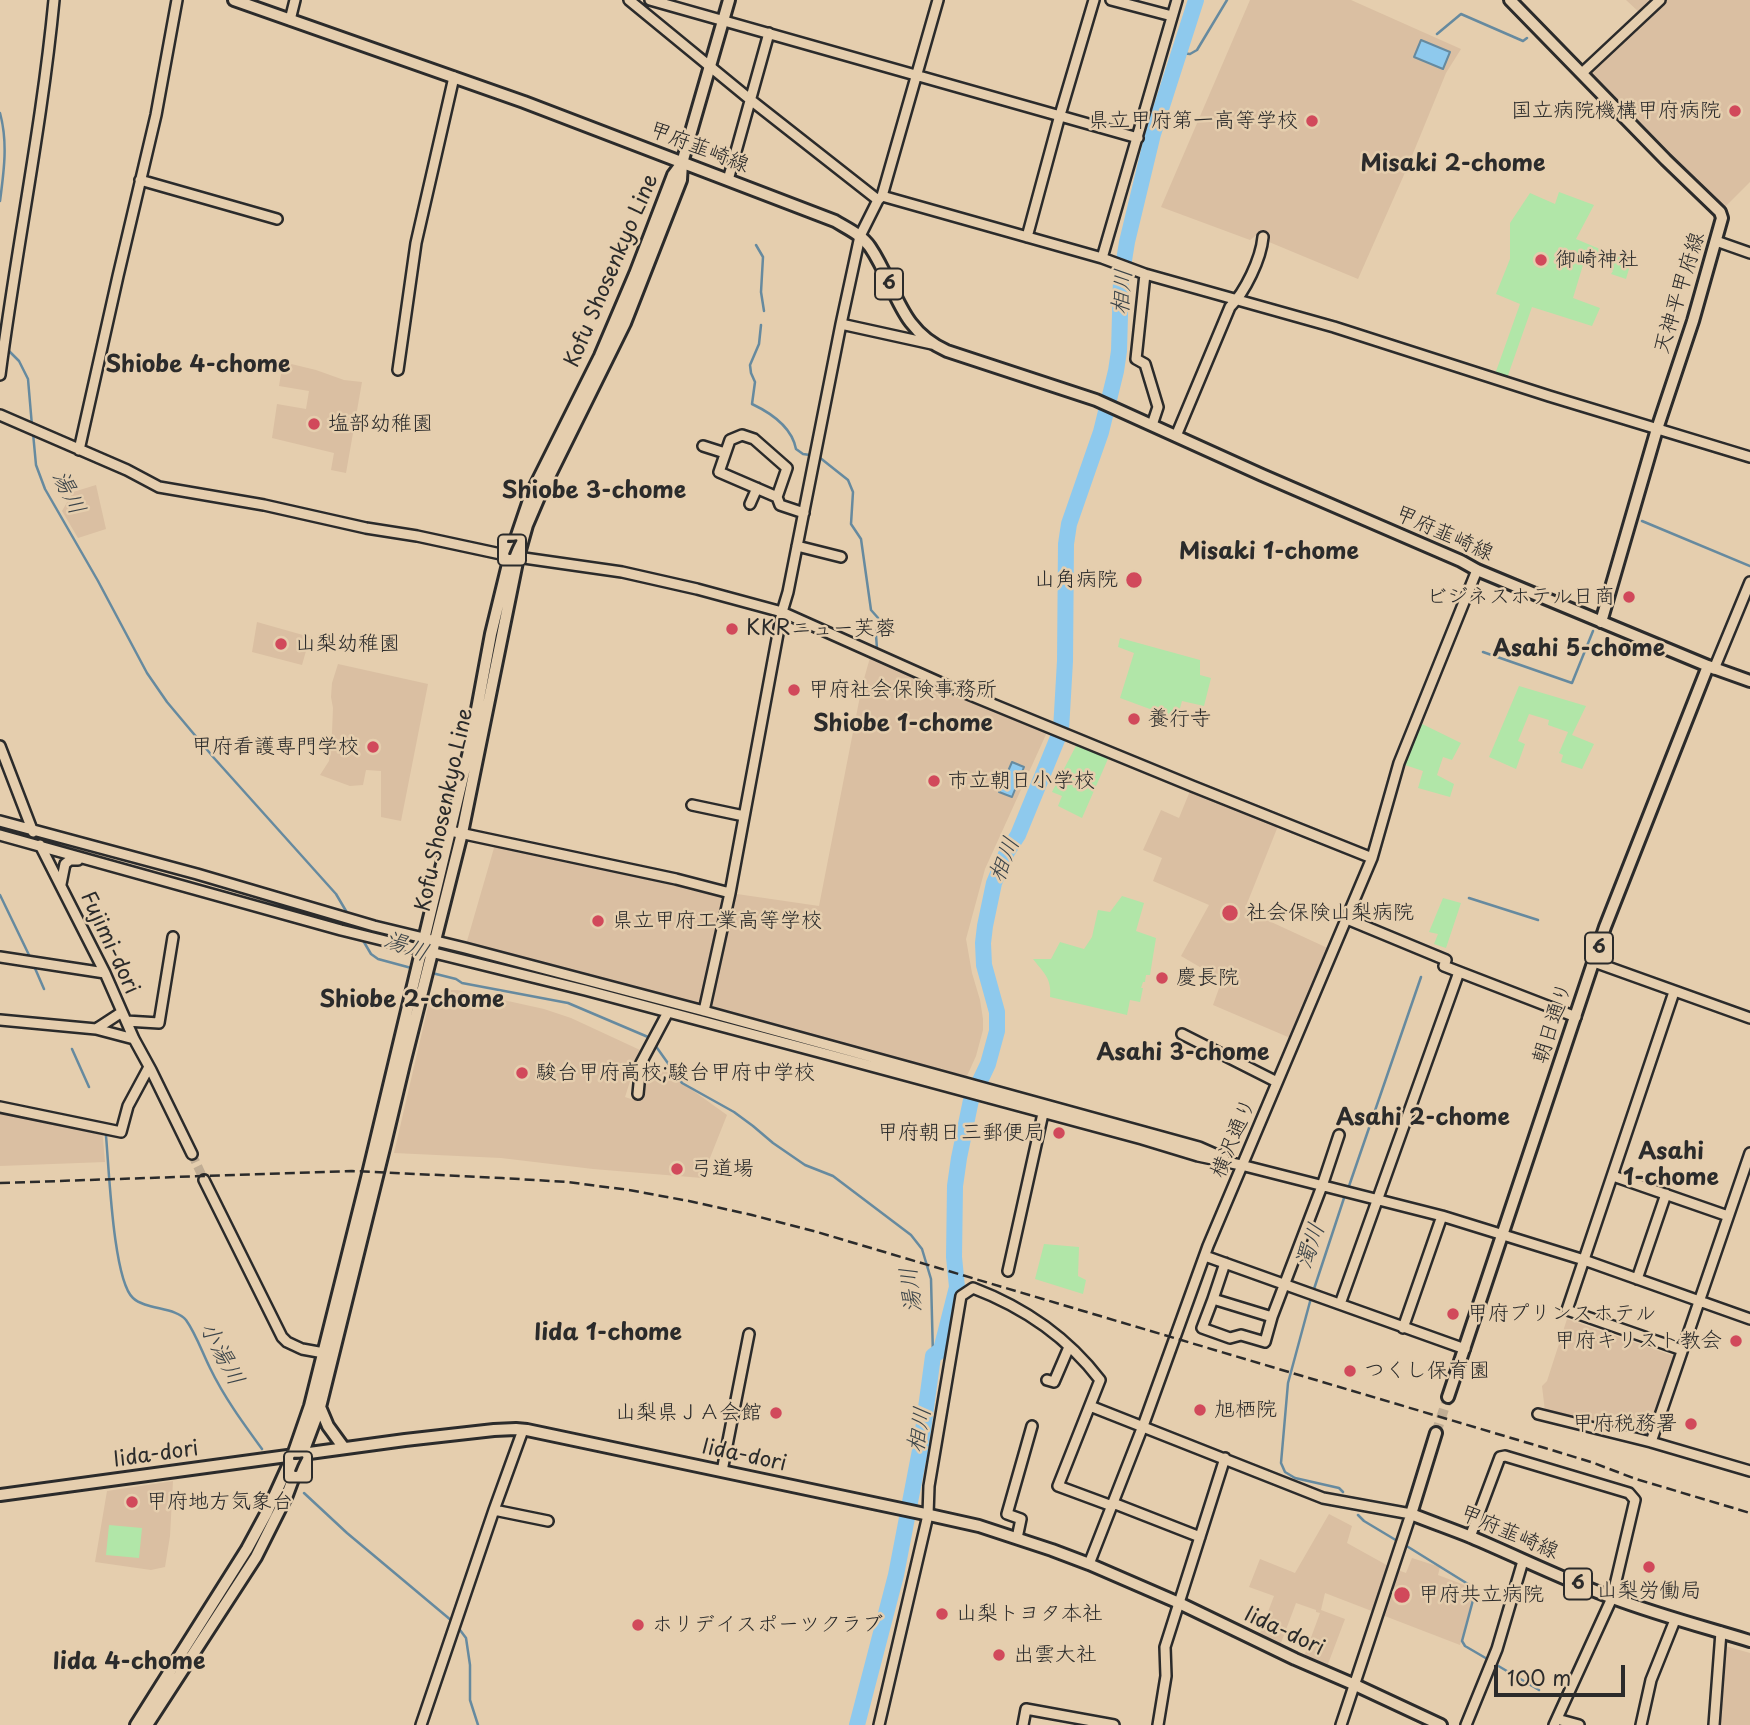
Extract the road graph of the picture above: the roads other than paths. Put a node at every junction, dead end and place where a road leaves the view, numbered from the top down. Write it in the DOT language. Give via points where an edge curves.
graph roads {
  1 [pos="54,0"];
  2 [pos="177,0"];
  3 [pos="235,0"];
  4 [pos="295,0"];
  5 [pos="629,0"];
  6 [pos="650,0"];
  7 [pos="729,0"];
  8 [pos="938,0"];
  9 [pos="1094,0"];
  10 [pos="1111,0"];
  11 [pos="1177,0"];
  12 [pos="1510,0"];
  13 [pos="1660,0"];
  14 [pos="1172,16"];
  15 [pos="290,20"];
  16 [pos="723,20"];
  17 [pos="769,33"];
  18 [pos="710,65"];
  19 [pos="1582,73"];
  20 [pos="916,76"];
  21 [pos="454,77"];
  22 [pos="752,101"];
  23 [pos="1060,115"];
  24 [pos="1138,138"];
  25 [pos="682,163"];
  26 [pos="140,180"];
  27 [pos="728,180"];
  28 [pos="880,198"];
  29 [pos="277,219"];
  30 [pos="860,236"];
  31 [pos="1027,237"];
  32 [pos="1263,237"];
  33 [pos="1716,241"];
  34 [pos="1750,253"];
  35 [pos="1104,259"];
  36 [pos="1145,274"];
  37 [pos="1238,299"];
  38 [pos="841,324"];
  39 [pos="932,344"];
  40 [pos="398,370"];
  41 [pos="0,375"];
  42 [pos="0,415"];
  43 [pos="1152,425"];
  44 [pos="1657,429"];
  45 [pos="1176,436"];
  46 [pos="703,446"];
  47 [pos="79,450"];
  48 [pos="725,453"];
  49 [pos="1750,457"];
  50 [pos="757,488"];
  51 [pos="777,497"];
  52 [pos="750,504"];
  53 [pos="804,513"];
  54 [pos="797,546"];
  55 [pos="514,556"];
  56 [pos="841,557"];
  57 [pos="1477,570"];
  58 [pos="1750,582"];
  59 [pos="782,612"];
  60 [pos="1601,622"];
  61 [pos="1711,667"];
  62 [pos="1750,681"];
  63 [pos="0,746"];
  64 [pos="692,806"];
  65 [pos="744,816"];
  66 [pos="0,821"];
  67 [pos="33,830"];
  68 [pos="456,832"];
  69 [pos="0,835"];
  70 [pos="41,847"];
  71 [pos="1372,858"];
  72 [pos="86,859"];
  73 [pos="61,884"];
  74 [pos="730,893"];
  75 [pos="1347,919"];
  76 [pos="173,937"];
  77 [pos="423,938"];
  78 [pos="434,946"];
  79 [pos="421,950"];
  80 [pos="0,957"];
  81 [pos="1594,962"];
  82 [pos="1459,972"];
  83 [pos="105,973"];
  84 [pos="1674,992"];
  85 [pos="668,1012"];
  86 [pos="704,1012"];
  87 [pos="124,1017"];
  88 [pos="1576,1017"];
  89 [pos="1750,1018"];
  90 [pos="0,1020"];
  91 [pos="96,1030"];
  92 [pos="1182,1034"];
  93 [pos="134,1040"];
  94 [pos="149,1067"];
  95 [pos="1277,1083"];
  96 [pos="964,1086"];
  97 [pos="638,1094"];
  98 [pos="0,1107"];
  99 [pos="1044,1108"];
  100 [pos="1339,1135"];
  101 [pos="1750,1153"];
  102 [pos="192,1154"];
  103 [pos="1241,1165"];
  104 [pos="1613,1176"];
  105 [pos="204,1180"];
  106 [pos="1322,1186"];
  107 [pos="1666,1194"];
  108 [pos="1378,1200"];
  109 [pos="1441,1216"];
  110 [pos="1728,1216"];
  111 [pos="1503,1234"];
  112 [pos="1205,1256"];
  113 [pos="1584,1260"];
  114 [pos="1225,1263"];
  115 [pos="1008,1271"];
  116 [pos="1637,1279"];
  117 [pos="1286,1284"];
  118 [pos="1213,1299"];
  119 [pos="1700,1301"];
  120 [pos="1340,1304"];
  121 [pos="1272,1317"];
  122 [pos="1750,1319"];
  123 [pos="1403,1328"];
  124 [pos="749,1334"];
  125 [pos="1069,1347"];
  126 [pos="1465,1349"];
  127 [pos="1682,1350"];
  128 [pos="328,1356"];
  129 [pos="1046,1380"];
  130 [pos="1448,1397"];
  131 [pos="1090,1406"];
  132 [pos="320,1407"];
  133 [pos="1538,1414"];
  134 [pos="1032,1426"];
  135 [pos="1143,1426"];
  136 [pos="523,1430"];
  137 [pos="1436,1433"];
  138 [pos="1651,1442"];
  139 [pos="344,1448"];
  140 [pos="298,1454"];
  141 [pos="1225,1458"];
  142 [pos="722,1471"];
  143 [pos="1750,1471"];
  144 [pos="0,1495"];
  145 [pos="1112,1505"];
  146 [pos="494,1510"];
  147 [pos="927,1514"];
  148 [pos="1411,1514"];
  149 [pos="548,1521"];
  150 [pos="1200,1537"];
  151 [pos="1471,1537"];
  152 [pos="1017,1538"];
  153 [pos="1523,1561"];
  154 [pos="1089,1564"];
  155 [pos="1612,1598"];
  156 [pos="1179,1603"];
  157 [pos="1675,1620"];
  158 [pos="1721,1632"];
  159 [pos="1750,1641"];
  160 [pos="1353,1684"];
  161 [pos="1556,1722"];
  162 [pos="136,1725"];
  163 [pos="147,1725"];
  164 [pos="421,1725"];
  165 [pos="879,1725"];
  166 [pos="1023,1725"];
  167 [pos="1114,1725"];
  168 [pos="1158,1725"];
  169 [pos="1340,1725"];
  170 [pos="1441,1725"];
  171 [pos="1466,1725"];
  172 [pos="1579,1725"];
  173 [pos="1641,1725"];
  174 [pos="1714,1725"];
  1 -- 41 [label="street"];
  2 -- 26 [label="street"];
  3 -- 15 [label="main road, 甲府韮崎線 / 6"];
  4 -- 15 [label="street"];
  5 -- 18 [label="street"];
  6 -- 16 [label="street"];
  7 -- 16 [label="main road, Kofu Shosenkyo Line"];
  8 -- 20 [label="street"];
  9 -- 23 [label="street"];
  10 -- 14 [label="street"];
  11 -- 14 [label="street"];
  12 -- 19 [label="main road, 天神平甲府線"];
  13 -- 19 [label="street"];
  14 -- 24 [label="street"];
  15 -- 21 [label="main road, 甲府韮崎線 / 6"];
  16 -- 17 [label="street"];
  16 -- 18 [label="main road, Kofu Shosenkyo Line"];
  17 -- 20 [label="street"];
  17 -- 22 [label="street"];
  18 -- 22 [label="street"];
  18 -- 25 [label="main road, Kofu Shosenkyo Line"];
  19 -- 33 [label="main road, 天神平甲府線" via="1720,212 1723,218"];
  20 -- 23 [label="street"];
  20 -- 28 [label="street"];
  21 -- 25 [label="main road, 甲府韮崎線 / 6"];
  21 -- 40 [label="street" via="416,243"];
  22 -- 27 [label="street"];
  22 -- 28 [label="street"];
  23 -- 24 [label="street"];
  23 -- 31 [label="street"];
  24 -- 35 [label="street"];
  25 -- 27 [label="main road, 甲府韮崎線 / 6"];
  25 -- 55 [label="main road, Kofu Shosenkyo Line / 7" via="681,180 625,323"];
  26 -- 29 [label="street"];
  26 -- 47 [label="street"];
  27 -- 30 [label="main road, 甲府韮崎線 / 6" via="835,221"];
  28 -- 30 [label="street"];
  28 -- 31 [label="street"];
  30 -- 38 [label="street"];
  30 -- 39 [label="main road, 甲府韮崎線 / 6" via="908,320"];
  31 -- 35 [label="street"];
  32 -- 37 [label="street"];
  33 -- 34 [label="street"];
  33 -- 44 [label="main road, 天神平甲府線"];
  35 -- 36 [label="street"];
  36 -- 37 [label="street"];
  36 -- 43 [label="street" via="1136,359 1145,364 1158,407"];
  37 -- 44 [label="street"];
  37 -- 45 [label="street" via="1230,307"];
  38 -- 39 [label="street"];
  38 -- 53 [label="street"];
  39 -- 43 [label="main road, 甲府韮崎線 / 6" via="1096,400"];
  42 -- 47 [label="street"];
  43 -- 45 [label="main road, 甲府韮崎線 / 6"];
  44 -- 49 [label="street"];
  44 -- 60 [label="main road, 天神平甲府線"];
  45 -- 57 [label="main road, 甲府韮崎線 / 6"];
  46 -- 48 [label="street"];
  47 -- 55 [label="street" via="159,487"];
  48 -- 50 [label="street" via="719,472"];
  48 -- 51 [label="street" via="730,440 742,435 754,439 787,468"];
  50 -- 51 [label="street"];
  50 -- 52 [label="street"];
  51 -- 53 [label="street" via="779,505"];
  53 -- 54 [label="street"];
  54 -- 56 [label="street"];
  54 -- 59 [label="street"];
  55 -- 59 [label="street" via="622,572"];
  55 -- 68 [label="main road, Kofu Shosenkyo Line / 7"];
  57 -- 60 [label="main road, 甲府韮崎線 / 6"];
  57 -- 71 [label="street, 横沢通り" via="1399,763"];
  58 -- 61 [label="street"];
  59 -- 65 [label="street"];
  59 -- 71 [label="street" via="941,683"];
  60 -- 61 [label="main road, 甲府韮崎線 / 6"];
  61 -- 62 [label="main road, 甲府韮崎線 / 6"];
  61 -- 81 [label="main road, 朝日通り / 6"];
  63 -- 67 [label="street, Fujimi-dori"];
  64 -- 65 [label="street"];
  65 -- 74 [label="street"];
  66 -- 67 [label="street"];
  67 -- 70 [label="street, Fujimi-dori"];
  67 -- 77 [label="street"];
  68 -- 74 [label="street"];
  68 -- 77 [label="main road, Kofu Shosenkyo Line / 7"];
  68 -- 78 [label="main road, Kofu Shosenkyo Line / 7"];
  69 -- 70 [label="street"];
  70 -- 72 [label="street"];
  70 -- 73 [label="street, Fujimi-dori"];
  71 -- 75 [label="street, 横沢通り"];
  72 -- 73 [label="street" via="65,863"];
  72 -- 79 [label="street"];
  73 -- 83 [label="street, Fujimi-dori"];
  74 -- 86 [label="street"];
  75 -- 82 [label="street" via="1446,960 1444,966"];
  75 -- 95 [label="street, 横沢通り"];
  76 -- 87 [label="street" via="159,1023"];
  77 -- 78 [label="street"];
  77 -- 79 [label="main road, Kofu Shosenkyo Line / 7"];
  78 -- 79 [label="street"];
  78 -- 85 [label="street"];
  78 -- 86 [label="street"];
  78 -- 128 [label="main road, Kofu Shosenkyo Line / 7"];
  79 -- 128 [label="main road, Kofu Shosenkyo Line / 7"];
  80 -- 83 [label="street"];
  81 -- 84 [label="street"];
  81 -- 88 [label="main road, 朝日通り / 6"];
  82 -- 88 [label="street"];
  82 -- 108 [label="street"];
  83 -- 87 [label="street, Fujimi-dori"];
  84 -- 89 [label="street"];
  84 -- 104 [label="street"];
  85 -- 96 [label="street"];
  85 -- 97 [label="street" via="641,1063"];
  86 -- 96 [label="street"];
  87 -- 91 [label="street"];
  87 -- 93 [label="street, Fujimi-dori"];
  88 -- 111 [label="main road, 朝日通り / 6"];
  90 -- 91 [label="street"];
  91 -- 93 [label="street"];
  92 -- 95 [label="street"];
  93 -- 94 [label="street, Fujimi-dori"];
  94 -- 98 [label="street" via="128,1106 121,1132"];
  94 -- 102 [label="street, Fujimi-dori"];
  95 -- 103 [label="street, 横沢通り"];
  96 -- 99 [label="street"];
  99 -- 103 [label="street"];
  99 -- 115 [label="street"];
  100 -- 106 [label="street"];
  101 -- 110 [label="street"];
  103 -- 106 [label="street"];
  103 -- 112 [label="street, 横沢通り"];
  104 -- 107 [label="street"];
  104 -- 113 [label="street"];
  105 -- 128 [label="street" via="282,1337 295,1347"];
  106 -- 108 [label="street"];
  106 -- 117 [label="street"];
  107 -- 110 [label="street"];
  107 -- 116 [label="street"];
  108 -- 109 [label="street"];
  108 -- 120 [label="street"];
  109 -- 111 [label="street"];
  109 -- 123 [label="street"];
  110 -- 119 [label="street"];
  111 -- 113 [label="street"];
  111 -- 126 [label="main road, 朝日通り / 6"];
  112 -- 114 [label="street"];
  112 -- 135 [label="street, 横沢通り"];
  113 -- 116 [label="street"];
  113 -- 127 [label="street" via="1567,1310"];
  114 -- 117 [label="street"];
  114 -- 118 [label="street"];
  116 -- 119 [label="street"];
  117 -- 120 [label="street"];
  117 -- 121 [label="street"];
  118 -- 121 [label="street"];
  118 -- 121 [label="street" via="1202,1328 1230,1338 1241,1335 1265,1342"];
  119 -- 122 [label="street"];
  119 -- 127 [label="street"];
  120 -- 123 [label="street"];
  123 -- 126 [label="street"];
  124 -- 142 [label="street"];
  125 -- 129 [label="street" via="1054,1382"];
  125 -- 131 [label="street" via="1100,1380"];
  125 -- 147 [label="street" via="998,1298 973,1288 961,1296"];
  126 -- 130 [label="main road, 朝日通り / 6"];
  127 -- 138 [label="street"];
  128 -- 132 [label="main road, Kofu Shosenkyo Line / 7"];
  128 -- 140 [label="main road, Kofu Shosenkyo Line / 7"];
  131 -- 135 [label="street"];
  131 -- 145 [label="street" via="1058,1486"];
  132 -- 139 [label="main road"];
  132 -- 140 [label="main road, Kofu Shosenkyo Line / 7"];
  133 -- 138 [label="street"];
  134 -- 152 [label="street" via="1007,1514 1021,1519"];
  135 -- 141 [label="street"];
  135 -- 145 [label="street, 横沢通り"];
  136 -- 139 [label="main road, Iida-dori"];
  136 -- 142 [label="main road, Iida-dori"];
  136 -- 146 [label="street"];
  137 -- 148 [label="main road"];
  138 -- 143 [label="street"];
  139 -- 140 [label="main road, Iida-dori"];
  140 -- 144 [label="main road, Iida-dori"];
  140 -- 162 [label="main road, Kofu Shosenkyo Line / 7" via="247,1549"];
  140 -- 163 [label="main road, Kofu Shosenkyo Line / 7" via="287,1494 256,1557"];
  141 -- 148 [label="street" via="1334,1501"];
  141 -- 150 [label="street"];
  142 -- 147 [label="main road, Iida-dori"];
  145 -- 150 [label="street"];
  145 -- 154 [label="street, 横沢通り"];
  146 -- 149 [label="street"];
  146 -- 164 [label="street"];
  147 -- 152 [label="main road, Iida-dori"];
  147 -- 165 [label="street"];
  148 -- 151 [label="main road, 甲府韮崎線 / 6"];
  148 -- 160 [label="street"];
  150 -- 156 [label="street"];
  151 -- 153 [label="main road, 甲府韮崎線 / 6"];
  151 -- 155 [label="street" via="1500,1457 1629,1493 1635,1500"];
  152 -- 154 [label="main road, Iida-dori"];
  153 -- 155 [label="main road, 甲府韮崎線 / 6"];
  153 -- 171 [label="street" via="1497,1649"];
  154 -- 156 [label="main road, Iida-dori"];
  155 -- 157 [label="main road, 甲府韮崎線 / 6"];
  155 -- 161 [label="street"];
  156 -- 160 [label="main road, Iida-dori"];
  156 -- 168 [label="street" via="1165,1647 1166,1676"];
  157 -- 158 [label="main road, 甲府韮崎線 / 6"];
  157 -- 173 [label="street" via="1651,1680"];
  158 -- 159 [label="main road, 甲府韮崎線 / 6"];
  158 -- 174 [label="street"];
  160 -- 169 [label="street"];
  160 -- 170 [label="main road, Iida-dori"];
  161 -- 172 [label="street"];
  166 -- 167 [label="street" via="1026,1709"];
}
